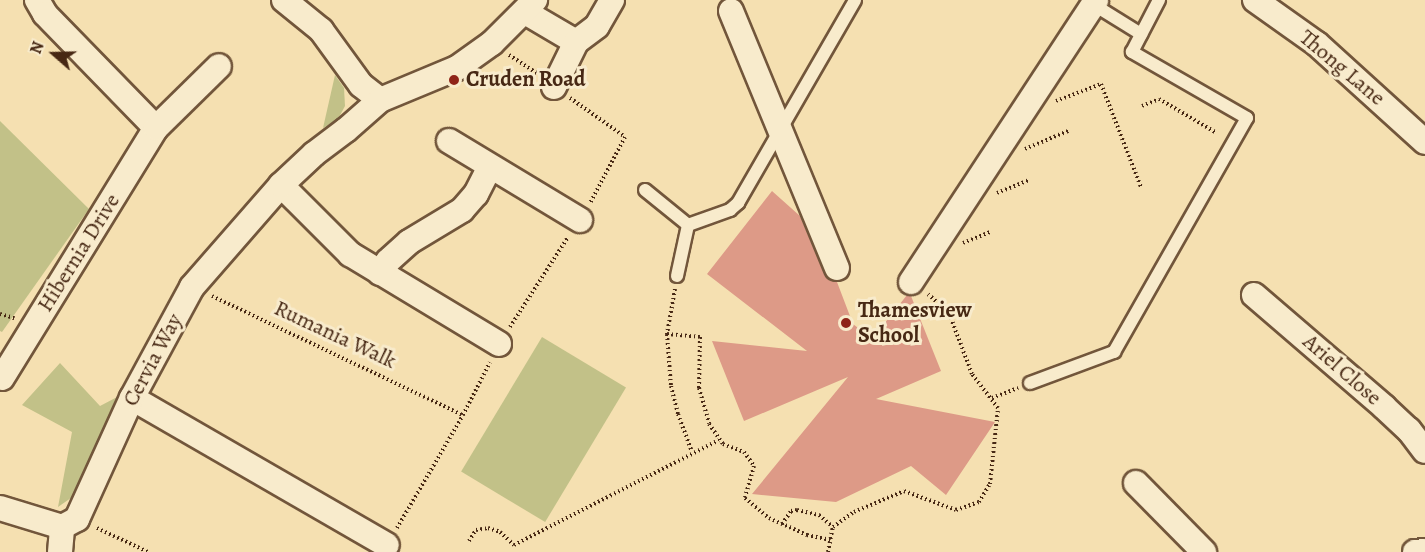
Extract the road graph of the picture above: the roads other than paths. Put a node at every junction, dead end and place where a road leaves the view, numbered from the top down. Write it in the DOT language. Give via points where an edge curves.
graph roads {
  1 [pos="37,0"];
  2 [pos="284,0"];
  3 [pos="612,0"];
  4 [pos="855,0"];
  5 [pos="1159,0"];
  6 [pos="1255,0"];
  7 [pos="1091,1"];
  8 [pos="530,6"];
  9 [pos="731,11"];
  10 [pos="1141,34"];
  11 [pos="576,42"];
  12 [pos="219,66"];
  13 [pos="554,87"];
  14 [pos="380,100"];
  15 [pos="156,128"];
  16 [pos="779,131"];
  17 [pos="449,141"];
  18 [pos="1425,142"];
  19 [pos="490,167"];
  20 [pos="281,185"];
  21 [pos="645,190"];
  22 [pos="580,219"];
  23 [pos="688,225"];
  24 [pos="837,268"];
  25 [pos="380,273"];
  26 [pos="677,276"];
  27 [pos="911,282"];
  28 [pos="1254,295"];
  29 [pos="499,344"];
  30 [pos="2,378"];
  31 [pos="1030,383"];
  32 [pos="132,398"];
  33 [pos="1425,451"];
  34 [pos="1136,483"];
  35 [pos="0,508"];
  36 [pos="69,523"];
  37 [pos="387,545"];
  38 [pos="1425,551"];
  39 [pos="60,552"];
  40 [pos="1204,552"];
  41 [pos="1415,552"];
  1 -- 15 [label="street" via="45,14"];
  2 -- 14 [label="street" via="321,30 356,79"];
  3 -- 11 [label="street" via="597,26"];
  4 -- 16 [label="lane"];
  5 -- 10 [label="lane"];
  6 -- 18 [label="street, Thong Lane" via="1317,44"];
  7 -- 10 [label="lane"];
  7 -- 27 [label="street" via="1023,113"];
  8 -- 11 [label="street"];
  8 -- 14 [label="street, Cervia Way" via="492,43 456,68"];
  9 -- 16 [label="street"];
  10 -- 31 [label="lane" via="1132,52 1247,118 1114,352"];
  11 -- 13 [label="street"];
  12 -- 15 [label="street, Hibernia Drive"];
  14 -- 20 [label="street, Cervia Way"];
  15 -- 30 [label="street, Hibernia Drive"];
  16 -- 23 [label="lane" via="735,207"];
  16 -- 24 [label="street"];
  17 -- 19 [label="street"];
  19 -- 22 [label="street"];
  19 -- 25 [label="street" via="476,194 462,210 409,242"];
  20 -- 25 [label="street" via="339,246"];
  20 -- 32 [label="street, Cervia Way" via="192,287"];
  21 -- 23 [label="lane"];
  23 -- 26 [label="lane"];
  25 -- 29 [label="street"];
  28 -- 33 [label="street, Ariel Close" via="1384,407"];
  32 -- 36 [label="street, Cervia Way"];
  32 -- 37 [label="street"];
  34 -- 40 [label="street"];
  35 -- 36 [label="street"];
  36 -- 39 [label="street, Cervia Way"];
  38 -- 41 [label="street"];
}
